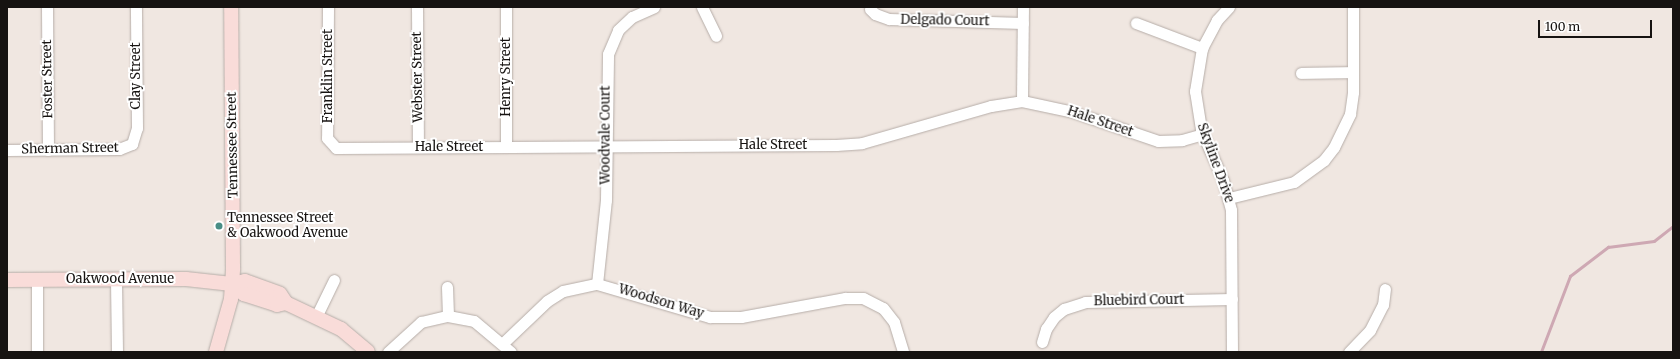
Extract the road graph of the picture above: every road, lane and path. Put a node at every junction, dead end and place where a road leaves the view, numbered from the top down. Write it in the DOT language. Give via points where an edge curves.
graph roads {
  1 [pos="47,7"];
  2 [pos="136,7"];
  3 [pos="231,7"];
  4 [pos="328,7"];
  5 [pos="417,7"];
  6 [pos="506,7"];
  7 [pos="654,7"];
  8 [pos="702,7"];
  9 [pos="1023,7"];
  10 [pos="1229,7"];
  11 [pos="1353,7"];
  12 [pos="870,9"];
  13 [pos="1023,23"];
  14 [pos="1136,23"];
  15 [pos="716,36"];
  16 [pos="1202,48"];
  17 [pos="1353,72"];
  18 [pos="1301,73"];
  19 [pos="1022,101"];
  20 [pos="1203,134"];
  21 [pos="132,144"];
  22 [pos="332,145"];
  23 [pos="606,146"];
  24 [pos="418,147"];
  25 [pos="506,147"];
  26 [pos="7,150"];
  27 [pos="48,150"];
  28 [pos="1229,198"];
  29 [pos="7,280"];
  30 [pos="37,280"];
  31 [pos="116,280"];
  32 [pos="334,280"];
  33 [pos="232,284"];
  34 [pos="597,284"];
  35 [pos="447,286"];
  36 [pos="1385,289"];
  37 [pos="1232,299"];
  38 [pos="448,316"];
  39 [pos="316,317"];
  40 [pos="1042,342"];
  41 [pos="502,344"];
  42 [pos="37,352"];
  43 [pos="117,352"];
  44 [pos="216,352"];
  45 [pos="368,352"];
  46 [pos="388,352"];
  47 [pos="511,352"];
  48 [pos="903,352"];
  49 [pos="1232,352"];
  50 [pos="1349,352"];
  1 -- 27 [label="street, Foster Street"];
  2 -- 21 [label="street, Clay Street" via="137,128"];
  3 -- 33 [label="main road, Tennessee Street"];
  4 -- 22 [label="street, Franklin Street" via="327,124 328,138"];
  5 -- 24 [label="street, Webster Street"];
  6 -- 25 [label="street, Henry Street"];
  7 -- 23 [label="street, Woodvale Court" via="632,17 613,37 607,71"];
  8 -- 15 [label="street"];
  9 -- 13 [label="street"];
  10 -- 16 [label="street, Skyline Drive" via="1217,20"];
  11 -- 17 [label="street"];
  12 -- 13 [label="street, Delgado Court" via="875,14 889,19"];
  13 -- 19 [label="street"];
  14 -- 16 [label="street"];
  16 -- 20 [label="street, Skyline Drive" via="1195,91"];
  17 -- 18 [label="street"];
  17 -- 28 [label="street" via="1350,114 1340,136 1324,160 1294,182"];
  19 -- 20 [label="street, Hale Street" via="1073,112 1158,141 1182,140"];
  19 -- 23 [label="street, Hale Street" via="991,106 862,143"];
  20 -- 28 [label="street, Skyline Drive"];
  21 -- 27 [label="street, Sherman Street" via="119,149"];
  22 -- 24 [label="street, Hale Street" via="336,148"];
  23 -- 25 [label="street, Hale Street"];
  23 -- 34 [label="street, Woodvale Court" via="606,200"];
  24 -- 25 [label="street, Hale Street"];
  26 -- 27 [label="street, Sherman Street"];
  28 -- 37 [label="street, Skyline Drive"];
  29 -- 30 [label="main road, Oakwood Avenue"];
  30 -- 31 [label="main road, Oakwood Avenue"];
  30 -- 42 [label="street"];
  31 -- 33 [label="main road, Oakwood Avenue" via="186,279"];
  31 -- 43 [label="street"];
  32 -- 39 [label="street"];
  33 -- 39 [label="main road, Oakwood Avenue" via="245,281 280,294 286,303"];
  33 -- 44 [label="main road, Tennessee Street" via="231,299"];
  34 -- 41 [label="street, Woodson Way" via="563,291 547,301"];
  34 -- 48 [label="street, Woodson Way" via="710,317 741,317 845,298 863,298 883,308 894,322"];
  35 -- 38 [label="street"];
  36 -- 50 [label="street" via="1383,305 1370,330"];
  37 -- 40 [label="street, Bluebird Court" via="1085,302 1064,309 1054,317 1046,329"];
  37 -- 49 [label="street, Skyline Drive"];
  38 -- 41 [label="street" via="474,321"];
  38 -- 46 [label="street" via="421,322"];
  39 -- 45 [label="main road, Oakwood Avenue" via="341,330"];
  41 -- 47 [label="street"];
}
